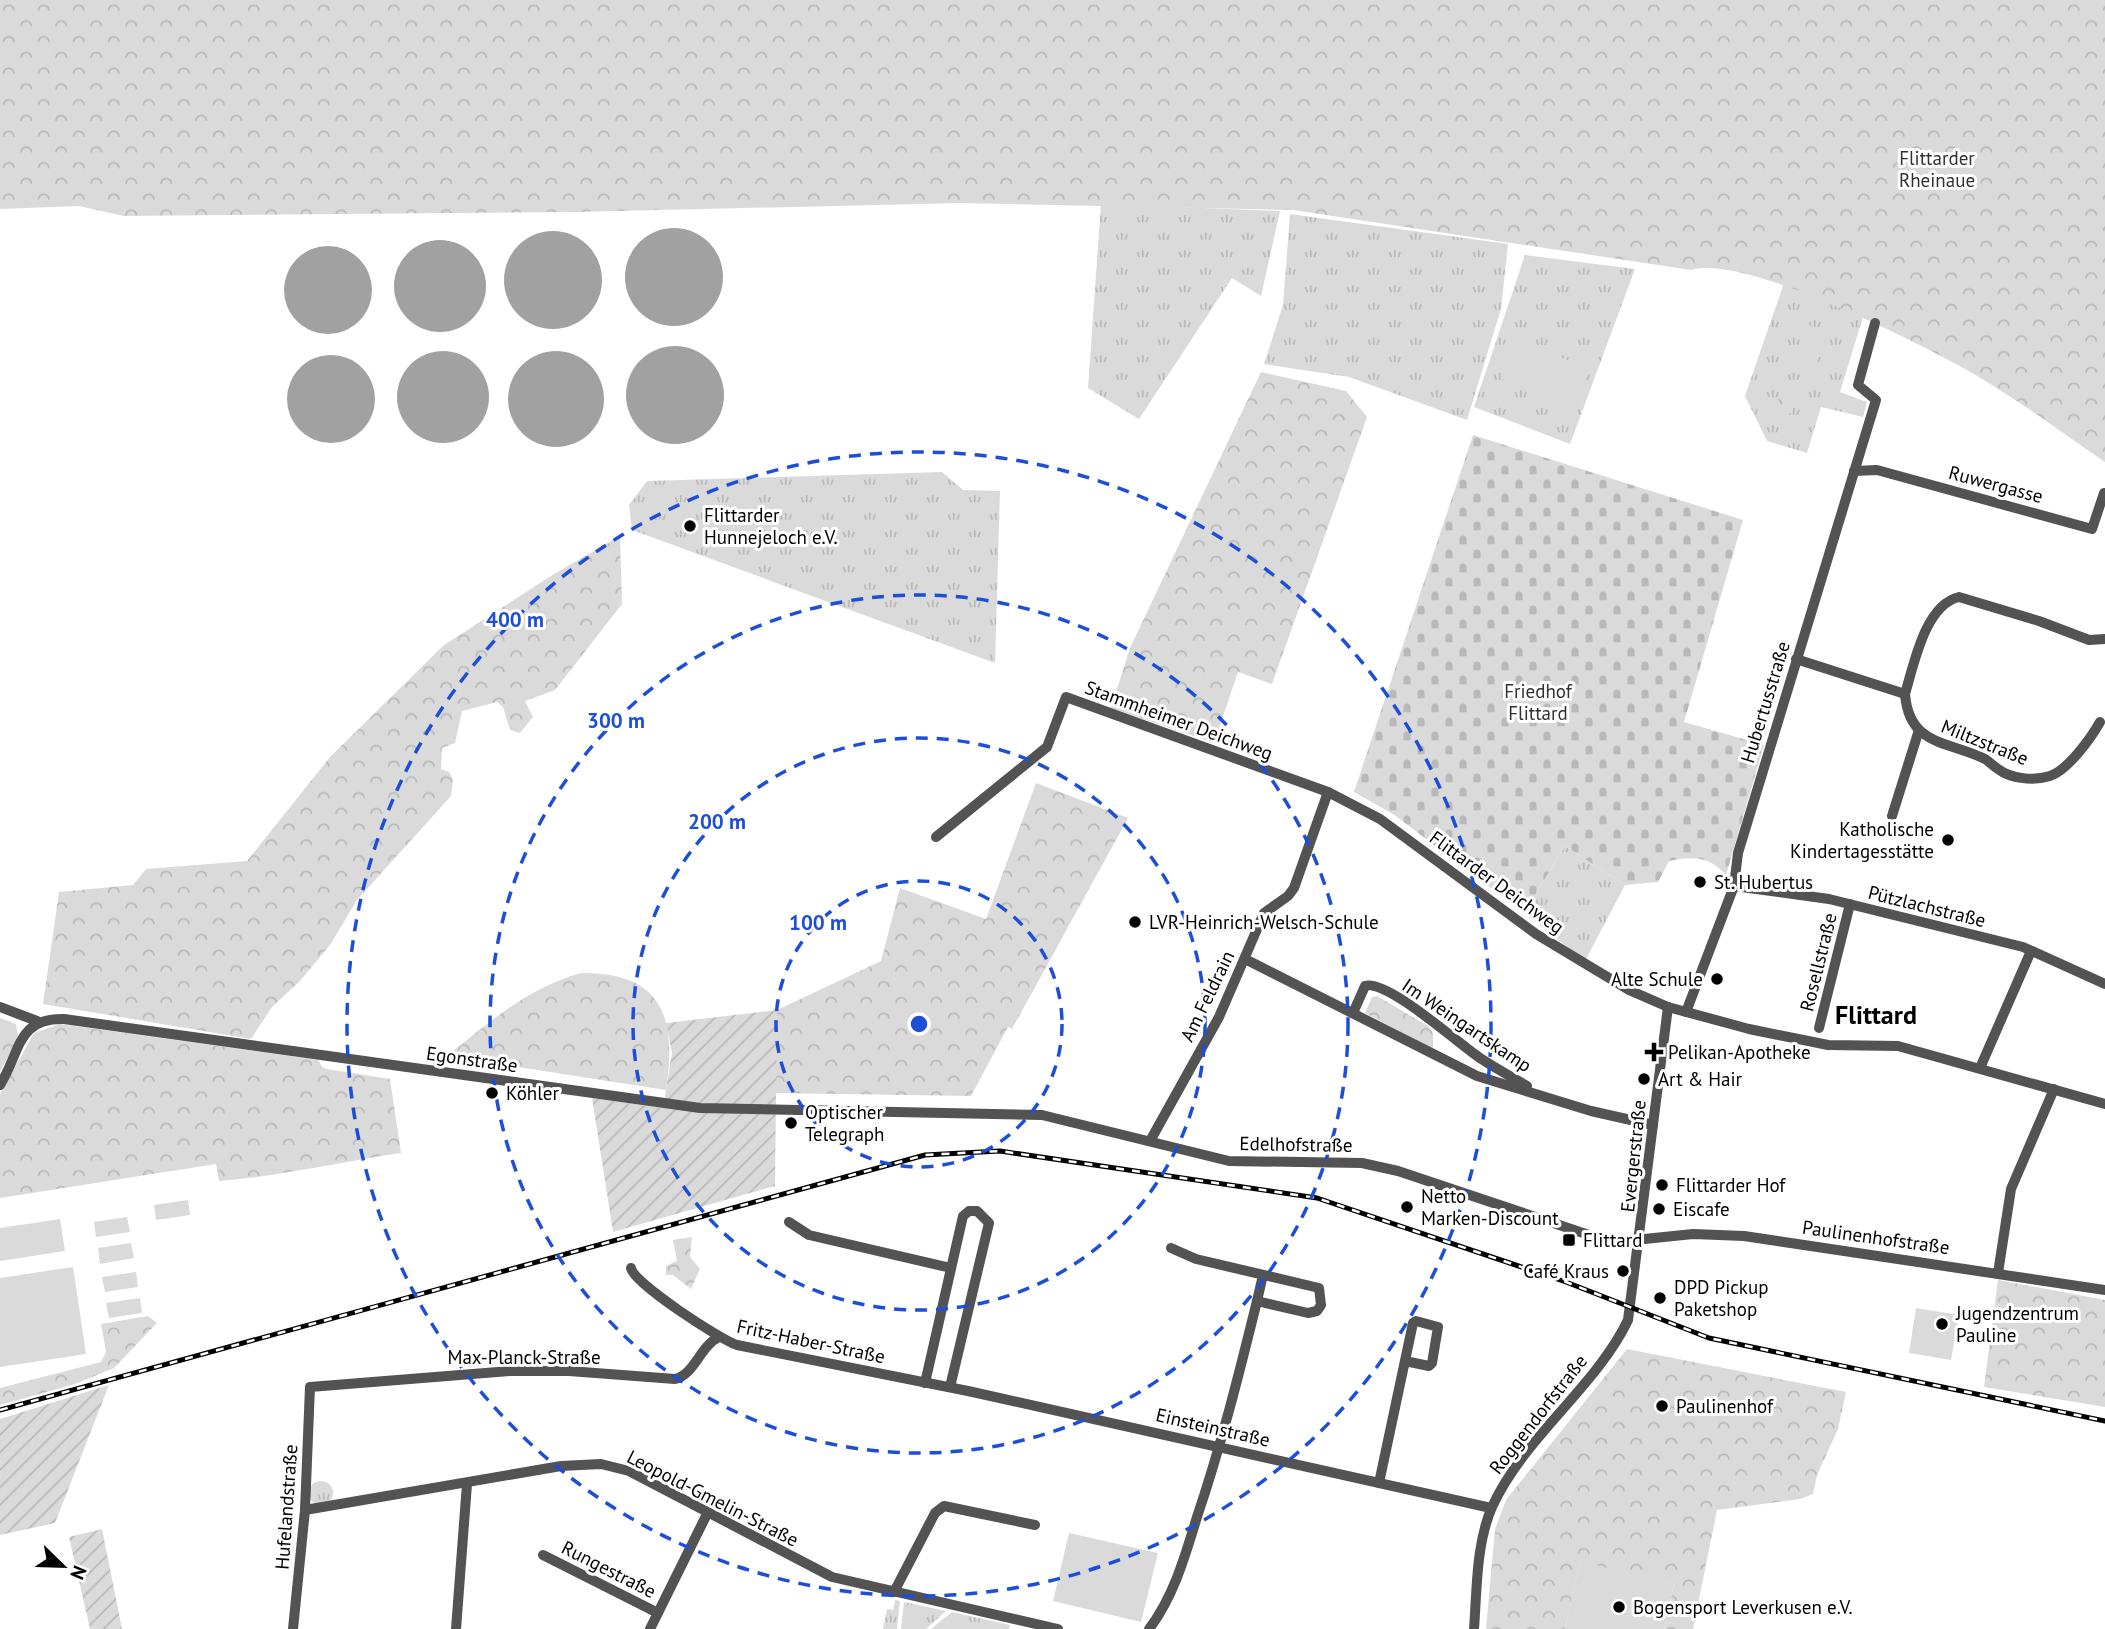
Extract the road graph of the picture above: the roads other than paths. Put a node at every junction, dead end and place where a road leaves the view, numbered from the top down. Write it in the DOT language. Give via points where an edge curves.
graph roads {
  1 [pos="1875,323"];
  2 [pos="1854,471"];
  3 [pos="2104,493"];
  4 [pos="2105,639"];
  5 [pos="1796,659"];
  6 [pos="1905,694"];
  7 [pos="2100,722"];
  8 [pos="1919,730"];
  9 [pos="1328,792"];
  10 [pos="1346,800"];
  11 [pos="1892,816"];
  12 [pos="936,838"];
  13 [pos="1734,886"];
  14 [pos="1850,904"];
  15 [pos="2031,951"];
  16 [pos="1245,959"];
  17 [pos="2105,984"];
  18 [pos="0,1007"];
  19 [pos="1668,1007"];
  20 [pos="1686,1012"];
  21 [pos="1353,1013"];
  22 [pos="37,1021"];
  23 [pos="1819,1028"];
  24 [pos="1980,1068"];
  25 [pos="0,1085"];
  26 [pos="2054,1089"];
  27 [pos="1538,1093"];
  28 [pos="2105,1104"];
  29 [pos="944,1113"];
  30 [pos="1653,1125"];
  31 [pos="1150,1141"];
  32 [pos="789,1222"];
  33 [pos="1641,1239"];
  34 [pos="1171,1248"];
  35 [pos="631,1268"];
  36 [pos="951,1268"];
  37 [pos="1998,1273"];
  38 [pos="1263,1275"];
  39 [pos="2105,1290"];
  40 [pos="1257,1301"];
  41 [pos="1632,1308"];
  42 [pos="719,1337"];
  43 [pos="1405,1362"];
  44 [pos="926,1383"];
  45 [pos="950,1387"];
  46 [pos="310,1388"];
  47 [pos="1220,1447"];
  48 [pos="1379,1483"];
  49 [pos="467,1484"];
  50 [pos="1491,1508"];
  51 [pos="305,1510"];
  52 [pos="708,1512"];
  53 [pos="1035,1525"];
  54 [pos="544,1555"];
  55 [pos="894,1592"];
  56 [pos="658,1613"];
  57 [pos="293,1629"];
  58 [pos="456,1629"];
  59 [pos="650,1629"];
  60 [pos="1058,1629"];
  61 [pos="1149,1629"];
  62 [pos="1474,1629"];
  1 -- 2 [label="street, Hubertusstraße" via="1858,385 1876,400"];
  2 -- 3 [label="street, Ruwergasse" via="1877,470 2092,528"];
  2 -- 5 [label="street, Hubertusstraße"];
  4 -- 6 [label="street" via="2089,640 1959,597 1947,600 1921,638"];
  5 -- 6 [label="street"];
  5 -- 13 [label="street, Hubertusstraße" via="1738,853"];
  6 -- 8 [label="street, Miltzstraße" via="1906,710"];
  7 -- 8 [label="street, Miltzstraße" via="2077,754 2052,776 2029,779 1940,745"];
  8 -- 11 [label="street, Miltzstraße"];
  9 -- 10 [label="street, Stammheimer Deichweg"];
  9 -- 12 [label="street, Stammheimer Deichweg" via="1066,697 1047,747"];
  9 -- 16 [label="street, Am Feldrain" via="1294,888 1264,913"];
  10 -- 19 [label="street, Flittarder Deichweg" via="1405,836 1536,934 1629,990"];
  13 -- 14 [label="street, Pützlachstraße"];
  13 -- 20 [label="street, Hubertusstraße"];
  14 -- 15 [label="street, Pützlachstraße"];
  14 -- 23 [label="street, Rosellstraße"];
  15 -- 17 [label="street, Pützlachstraße"];
  15 -- 24 [label="street"];
  16 -- 21 [label="street, Im Weingartskamp"];
  16 -- 31 [label="street, Am Feldrain" via="1219,1017"];
  18 -- 22 [label="street, Egonstraße"];
  19 -- 20 [label="street, Flittarder Deichweg"];
  19 -- 30 [label="street, Evergerstraße"];
  20 -- 24 [label="street, Flittarder Deichweg" via="1828,1045 1898,1046"];
  21 -- 27 [label="street, Im Weingartskamp" via="1477,1076"];
  21 -- 27 [label="street, Im Weingartskamp" via="1365,986 1376,986"];
  22 -- 25 [label="street" via="23,1038"];
  22 -- 29 [label="street, Egonstraße" via="64,1019 700,1108"];
  24 -- 26 [label="street, Flittarder Deichweg"];
  26 -- 28 [label="street, Flittarder Deichweg"];
  26 -- 37 [label="street" via="2011,1189"];
  27 -- 30 [label="street, Im Weingartskamp"];
  29 -- 31 [label="street, Edelhofstraße" via="1042,1115"];
  30 -- 33 [label="street, Evergerstraße"];
  31 -- 33 [label="street, Edelhofstraße" via="1229,1161 1362,1163 1410,1175 1579,1234"];
  32 -- 36 [label="street" via="809,1235"];
  33 -- 37 [label="street, Paulinenhofstraße" via="1744,1236"];
  33 -- 41 [label="street, Evergerstraße"];
  34 -- 38 [label="street" via="1196,1259"];
  35 -- 42 [label="street, Fritz-Haber-Straße" via="642,1286"];
  36 -- 44 [label="street"];
  36 -- 45 [label="street" via="962,1216 977,1211 989,1223"];
  37 -- 39 [label="street, Paulinenhofstraße"];
  38 -- 40 [label="street"];
  38 -- 40 [label="street" via="1319,1288 1321,1305 1308,1313"];
  40 -- 47 [label="street"];
  41 -- 50 [label="street, Roggendorfstraße" via="1621,1336 1550,1421"];
  42 -- 44 [label="street, Fritz-Haber-Straße" via="737,1345"];
  42 -- 46 [label="street, Max-Planck-Straße" via="687,1373 675,1379 511,1371"];
  43 -- 43 [label="street" via="1413,1323 1438,1327 1432,1363"];
  43 -- 48 [label="street"];
  44 -- 45 [label="street, Einsteinstraße"];
  45 -- 47 [label="street, Einsteinstraße"];
  46 -- 51 [label="street, Hufelandstraße"];
  47 -- 48 [label="street, Einsteinstraße"];
  47 -- 61 [label="street" via="1176,1581"];
  48 -- 50 [label="street, Einsteinstraße"];
  49 -- 51 [label="street, Leopold-Gmelin-Straße"];
  49 -- 52 [label="street, Leopold-Gmelin-Straße" via="561,1466 601,1464 629,1471"];
  49 -- 58 [label="street"];
  50 -- 62 [label="street, Roggendorfstraße" via="1483,1536"];
  51 -- 57 [label="street, Hufelandstraße"];
  52 -- 55 [label="street, Leopold-Gmelin-Straße" via="832,1577"];
  52 -- 56 [label="street, Rungestraße"];
  53 -- 55 [label="street" via="944,1506 935,1513"];
  54 -- 56 [label="street, Rungestraße"];
  55 -- 60 [label="street, Leopold-Gmelin-Straße"];
  56 -- 59 [label="street, Rungestraße"];
}
